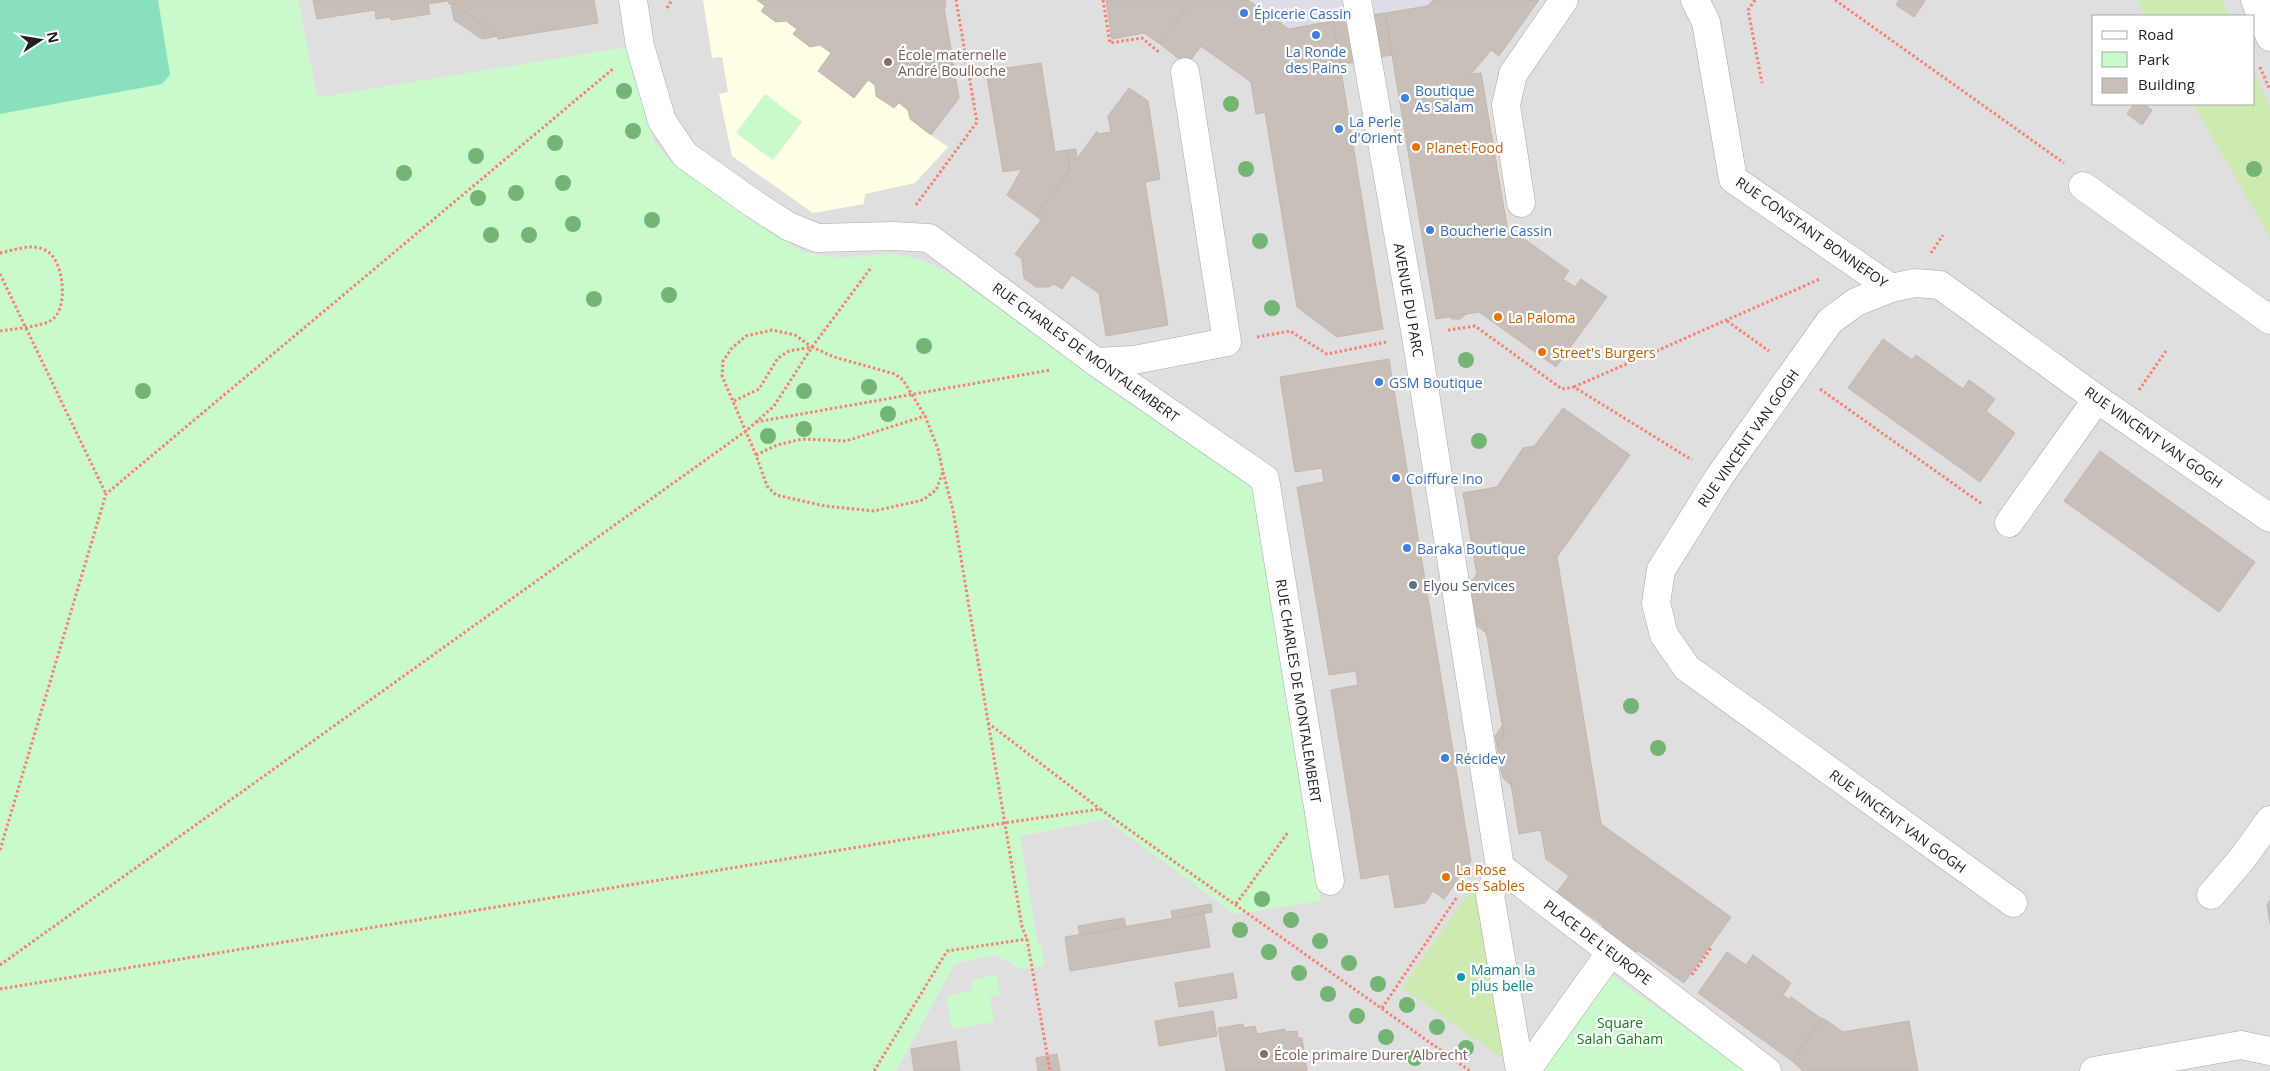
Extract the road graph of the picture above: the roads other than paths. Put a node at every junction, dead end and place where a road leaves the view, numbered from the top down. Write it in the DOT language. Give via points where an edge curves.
graph roads {
  1 [pos="633,0"];
  2 [pos="1357,0"];
  3 [pos="1564,0"];
  4 [pos="1695,0"];
  5 [pos="2255,0"];
  6 [pos="2264,48"];
  7 [pos="1185,72"];
  8 [pos="2075,175"];
  9 [pos="1521,204"];
  10 [pos="1891,288"];
  11 [pos="2270,320"];
  12 [pos="1096,362"];
  13 [pos="2097,399"];
  14 [pos="2266,507"];
  15 [pos="2009,523"];
  16 [pos="2270,820"];
  17 [pos="1500,867"];
  18 [pos="1330,881"];
  19 [pos="2212,895"];
  20 [pos="2014,903"];
  21 [pos="1611,952"];
  22 [pos="2270,1051"];
  23 [pos="1520,1071"];
  24 [pos="1526,1071"];
  25 [pos="1767,1071"];
  26 [pos="2094,1071"];
  1 -- 12 [label="street, RUE CHARLES DE MONTALEMBERT" via="640,46 662,121 685,155 779,220 817,238 929,238"];
  2 -- 17 [label="street, AVENUE DU PARC" via="1416,336"];
  3 -- 9 [label="street" via="1513,74 1506,105"];
  4 -- 10 [label="street, RUE CONSTANT BONNEFOY" via="1706,22 1734,179"];
  5 -- 6 [label="street"];
  7 -- 12 [label="street" via="1227,342 1134,360"];
  8 -- 11 [label="street"];
  10 -- 13 [label="street, RUE VINCENT VAN GOGH" via="1914,283 1940,285"];
  10 -- 20 [label="street, RUE VINCENT VAN GOGH" via="1856,302 1830,322 1719,477 1661,570 1656,603 1664,635 1687,668"];
  12 -- 18 [label="street, RUE CHARLES DE MONTALEMBERT" via="1265,479"];
  13 -- 14 [label="street, RUE VINCENT VAN GOGH"];
  13 -- 15 [label="street"];
  16 -- 19 [label="street"];
  17 -- 21 [label="street, PLACE DE L'EUROPE"];
  17 -- 23 [label="street" via="1490,895"];
  21 -- 24 [label="street"];
  21 -- 25 [label="street, PLACE DE L'EUROPE"];
  22 -- 26 [label="street" via="2241,1045"];
}
